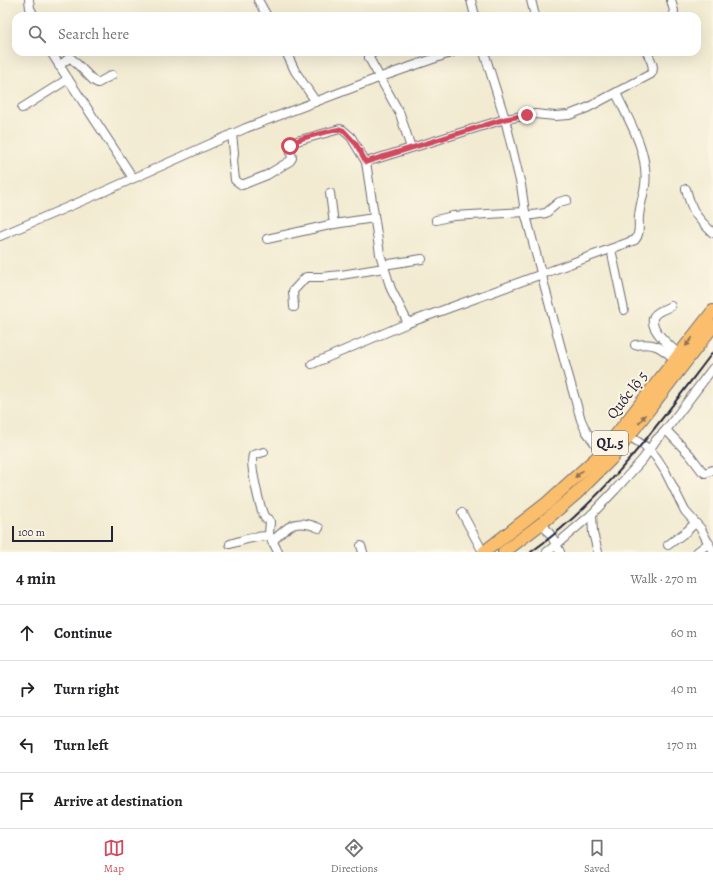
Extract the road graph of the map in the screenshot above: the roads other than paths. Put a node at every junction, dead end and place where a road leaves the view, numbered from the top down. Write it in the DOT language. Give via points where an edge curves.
graph roads {
  1 [pos="29,0"];
  2 [pos="258,0"];
  3 [pos="471,0"];
  4 [pos="531,0"];
  5 [pos="671,0"];
  6 [pos="32,12"];
  7 [pos="265,12"];
  8 [pos="474,12"];
  9 [pos="534,12"];
  10 [pos="674,12"];
  11 [pos="53,56"];
  12 [pos="288,56"];
  13 [pos="369,56"];
  14 [pos="441,56"];
  15 [pos="485,56"];
  16 [pos="649,56"];
  17 [pos="59,66"];
  18 [pos="112,75"];
  19 [pos="381,77"];
  20 [pos="68,80"];
  21 [pos="616,93"];
  22 [pos="316,102"];
  23 [pos="22,108"];
  24 [pos="505,119"];
  25 [pos="232,134"];
  26 [pos="411,148"];
  27 [pos="366,162"];
  28 [pos="133,178"];
  29 [pos="686,189"];
  30 [pos="330,193"];
  31 [pos="567,200"];
  32 [pos="525,214"];
  33 [pos="374,218"];
  34 [pos="436,220"];
  35 [pos="334,224"];
  36 [pos="713,233"];
  37 [pos="0,236"];
  38 [pos="266,239"];
  39 [pos="611,249"];
  40 [pos="422,259"];
  41 [pos="383,267"];
  42 [pos="541,274"];
  43 [pos="671,306"];
  44 [pos="294,308"];
  45 [pos="624,310"];
  46 [pos="713,311"];
  47 [pos="408,323"];
  48 [pos="713,326"];
  49 [pos="635,345"];
  50 [pos="677,357"];
  51 [pos="312,364"];
  52 [pos="713,368"];
  53 [pos="666,430"];
  54 [pos="629,436"];
  55 [pos="649,450"];
  56 [pos="264,452"];
  57 [pos="602,453"];
  58 [pos="713,470"];
  59 [pos="462,513"];
  60 [pos="592,514"];
  61 [pos="542,523"];
  62 [pos="695,523"];
  63 [pos="319,528"];
  64 [pos="271,539"];
  65 [pos="709,543"];
  66 [pos="230,544"];
  67 [pos="668,545"];
  68 [pos="558,549"];
  69 [pos="278,552"];
  70 [pos="483,552"];
  71 [pos="504,552"];
  72 [pos="547,552"];
  73 [pos="598,552"];
  74 [pos="698,552"];
  75 [pos="713,552"];
  1 -- 6 [label="street"];
  2 -- 7 [label="street"];
  3 -- 8 [label="street"];
  4 -- 9 [label="street"];
  5 -- 10 [label="street"];
  11 -- 17 [label="street"];
  12 -- 22 [label="street"];
  13 -- 19 [label="street"];
  14 -- 19 [label="street"];
  15 -- 24 [label="street"];
  16 -- 21 [label="street" via="654,67 653,72"];
  17 -- 18 [label="street" via="71,58 98,83"];
  17 -- 20 [label="street"];
  19 -- 22 [label="street"];
  19 -- 26 [label="street" via="400,114"];
  20 -- 23 [label="street"];
  20 -- 28 [label="street"];
  21 -- 24 [label="street" via="569,115 535,114"];
  21 -- 39 [label="street" via="643,154 645,186 637,238"];
  22 -- 25 [label="street"];
  24 -- 26 [label="street"];
  24 -- 32 [label="street"];
  25 -- 27 [label="street" via="235,180 242,185 267,175 290,161 290,146 294,142 340,129 353,141"];
  25 -- 28 [label="street"];
  26 -- 27 [label="street"];
  27 -- 33 [label="street"];
  28 -- 37 [label="street"];
  29 -- 36 [label="street" via="695,216"];
  30 -- 35 [label="street"];
  31 -- 32 [label="street" via="559,202 546,213"];
  32 -- 34 [label="street" via="453,216"];
  32 -- 42 [label="street"];
  33 -- 35 [label="street"];
  33 -- 41 [label="street"];
  35 -- 38 [label="street"];
  39 -- 42 [label="street"];
  39 -- 45 [label="street"];
  40 -- 41 [label="street"];
  41 -- 44 [label="street" via="335,276 306,277 293,291"];
  41 -- 47 [label="street"];
  42 -- 47 [label="street"];
  42 -- 57 [label="street" via="581,420"];
  43 -- 50 [label="street" via="658,312 653,324 654,329"];
  46 -- 50 [label="highway, Quốc lộ 5 / QL.5, one-way"];
  47 -- 51 [label="street"];
  54 -- 48 [label="highway, Quốc lộ 5 / QL.5, one-way"];
  49 -- 50 [label="street" via="647,343"];
  50 -- 57 [label="highway, Quốc lộ 5 / QL.5"];
  52 -- 53 [label="street"];
  53 -- 55 [label="street"];
  53 -- 58 [label="street" via="690,454 702,471 705,473"];
  54 -- 55 [label="street"];
  54 -- 61 [label="highway, Quốc lộ 5 / QL.5" via="611,459 576,494"];
  55 -- 60 [label="street"];
  55 -- 62 [label="street" via="662,466 685,512"];
  56 -- 64 [label="street" via="253,455 252,465 262,511 270,522"];
  57 -- 70 [label="highway, Quốc lộ 5 / QL.5, one-way" via="547,502"];
  59 -- 70 [label="street"];
  60 -- 68 [label="street"];
  60 -- 73 [label="street"];
  61 -- 68 [label="street"];
  61 -- 71 [label="highway, Quốc lộ 5 / QL.5"];
  62 -- 65 [label="street"];
  62 -- 67 [label="street"];
  63 -- 64 [label="street" via="309,524 292,524"];
  64 -- 66 [label="street" via="257,536"];
  64 -- 69 [label="street"];
  65 -- 74 [label="street"];
  65 -- 75 [label="street"];
  68 -- 72 [label="street"];
}
